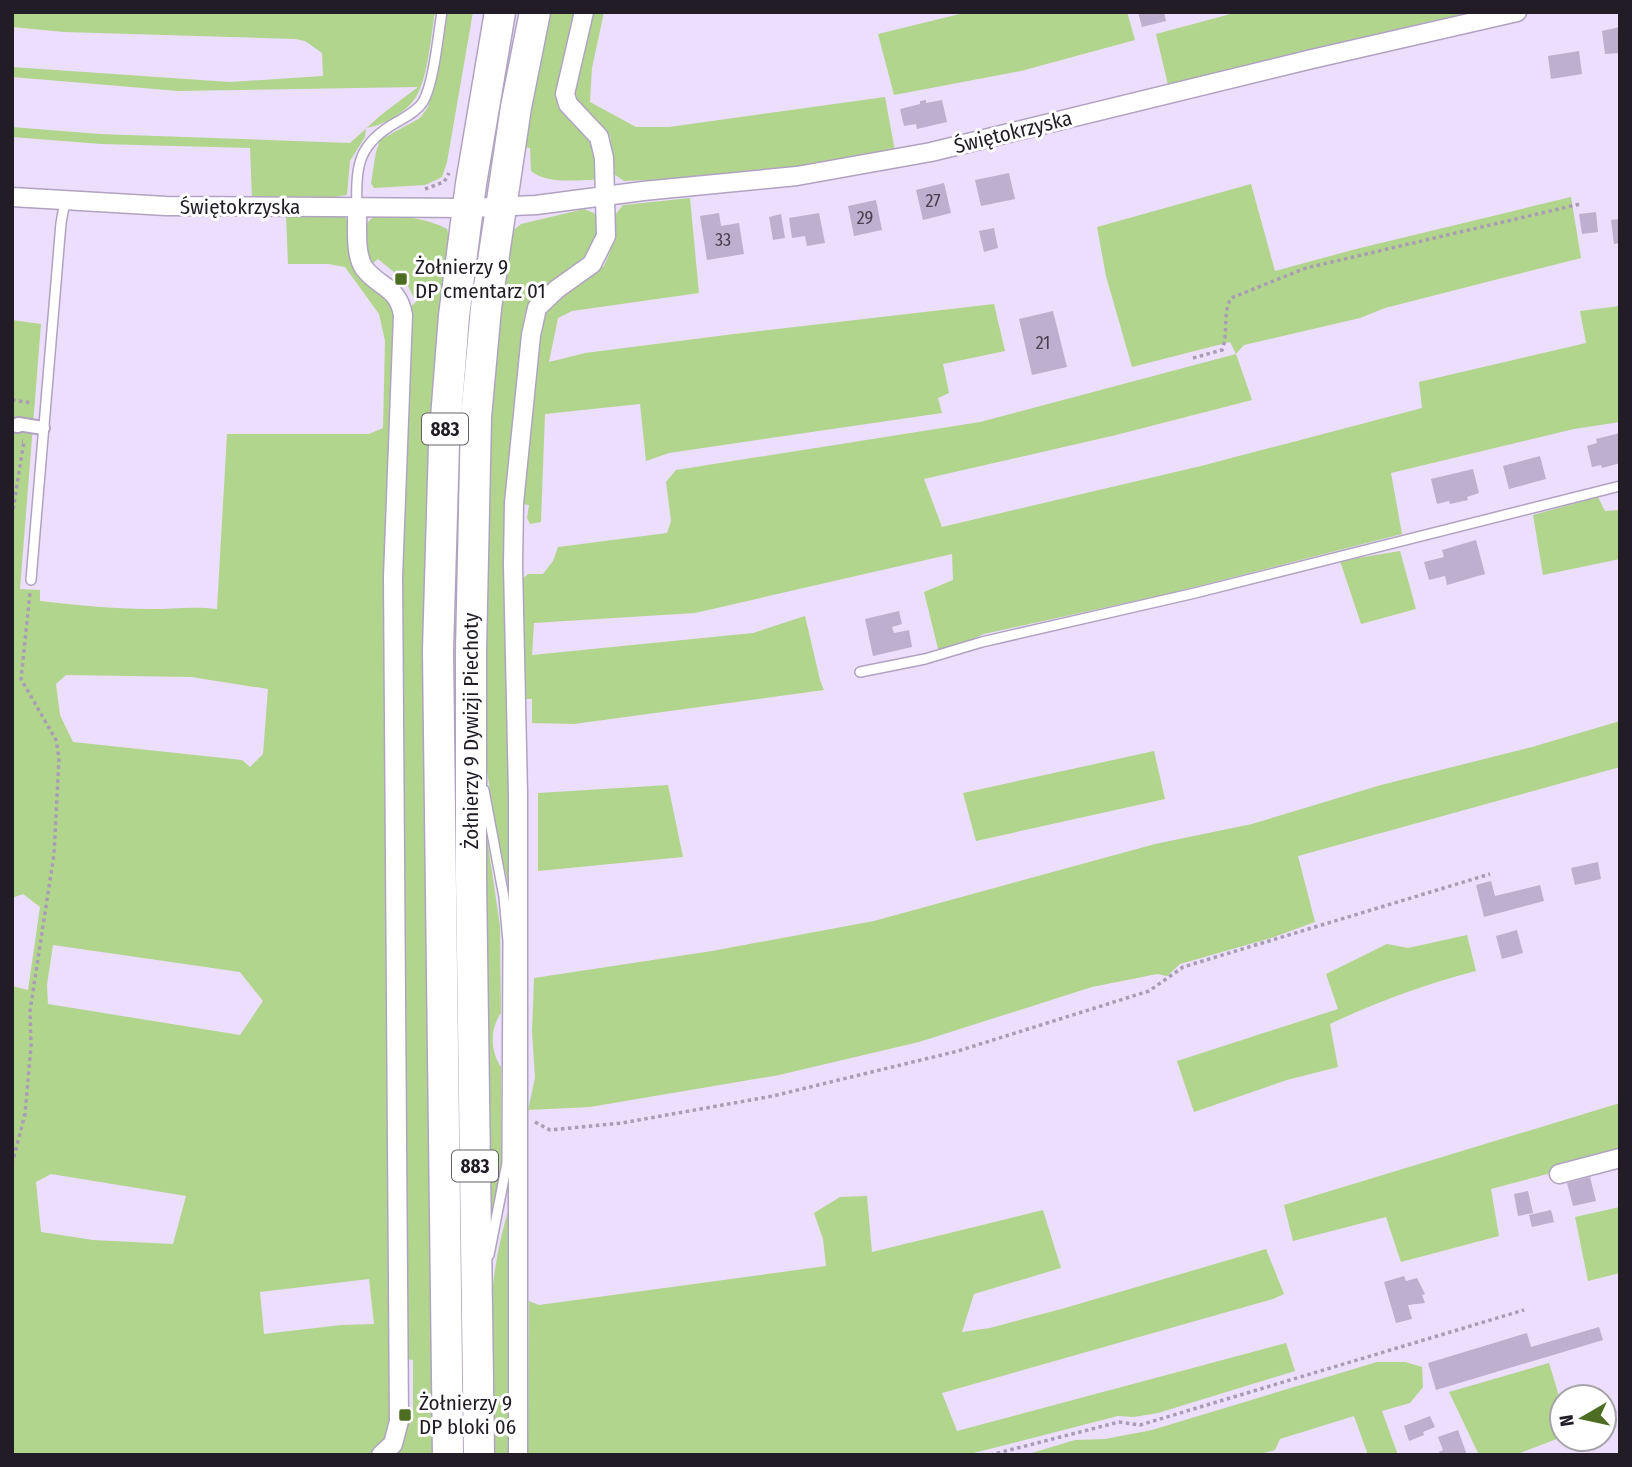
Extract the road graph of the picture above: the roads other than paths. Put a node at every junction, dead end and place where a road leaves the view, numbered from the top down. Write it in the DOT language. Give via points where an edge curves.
graph roads {
  1 [pos="442,12"];
  2 [pos="500,12"];
  3 [pos="535,12"];
  4 [pos="584,12"];
  5 [pos="1517,12"];
  6 [pos="12,197"];
  7 [pos="606,197"];
  8 [pos="65,201"];
  9 [pos="357,206"];
  10 [pos="501,206"];
  11 [pos="468,208"];
  12 [pos="15,426"];
  13 [pos="43,428"];
  14 [pos="1620,486"];
  15 [pos="31,580"];
  16 [pos="455,651"];
  17 [pos="860,672"];
  18 [pos="1620,1158"];
  19 [pos="1559,1174"];
  20 [pos="381,1455"];
  21 [pos="448,1455"];
  22 [pos="479,1455"];
  23 [pos="518,1455"];
  1 -- 9 [label="lane" via="423,102 365,146 358,168"];
  2 -- 11 [label="highway, Żołnierzy 9 Dywizji Piechoty / 883"];
  3 -- 10 [label="highway, Żołnierzy 9 Dywizji Piechoty / 883"];
  4 -- 7 [label="street" via="565,94 568,104 600,137"];
  5 -- 7 [label="street, Świętokrzyska" via="889,161"];
  6 -- 8 [label="street, Świętokrzyska"];
  7 -- 10 [label="street, Świętokrzyska"];
  7 -- 23 [label="street" via="606,236 592,264 537,308 516,490"];
  8 -- 9 [label="street, Świętokrzyska"];
  8 -- 13 [label="lane"];
  9 -- 11 [label="street, Świętokrzyska"];
  9 -- 20 [label="street" via="363,267 396,295 403,315 393,577 399,1421 393,1444"];
  10 -- 11 [label="street, Świętokrzyska"];
  10 -- 16 [label="highway, Żołnierzy 9 Dywizji Piechoty / 883" via="485,308"];
  11 -- 16 [label="highway, Żołnierzy 9 Dywizji Piechoty / 883" via="444,444"];
  12 -- 13 [label="street"];
  13 -- 15 [label="lane"];
  14 -- 17 [label="lane"];
  16 -- 21 [label="highway, Żołnierzy 9 Dywizji Piechoty / 883"];
  16 -- 22 [label="highway, Żołnierzy 9 Dywizji Piechoty / 883" via="471,704"];
  18 -- 19 [label="street"];
}
